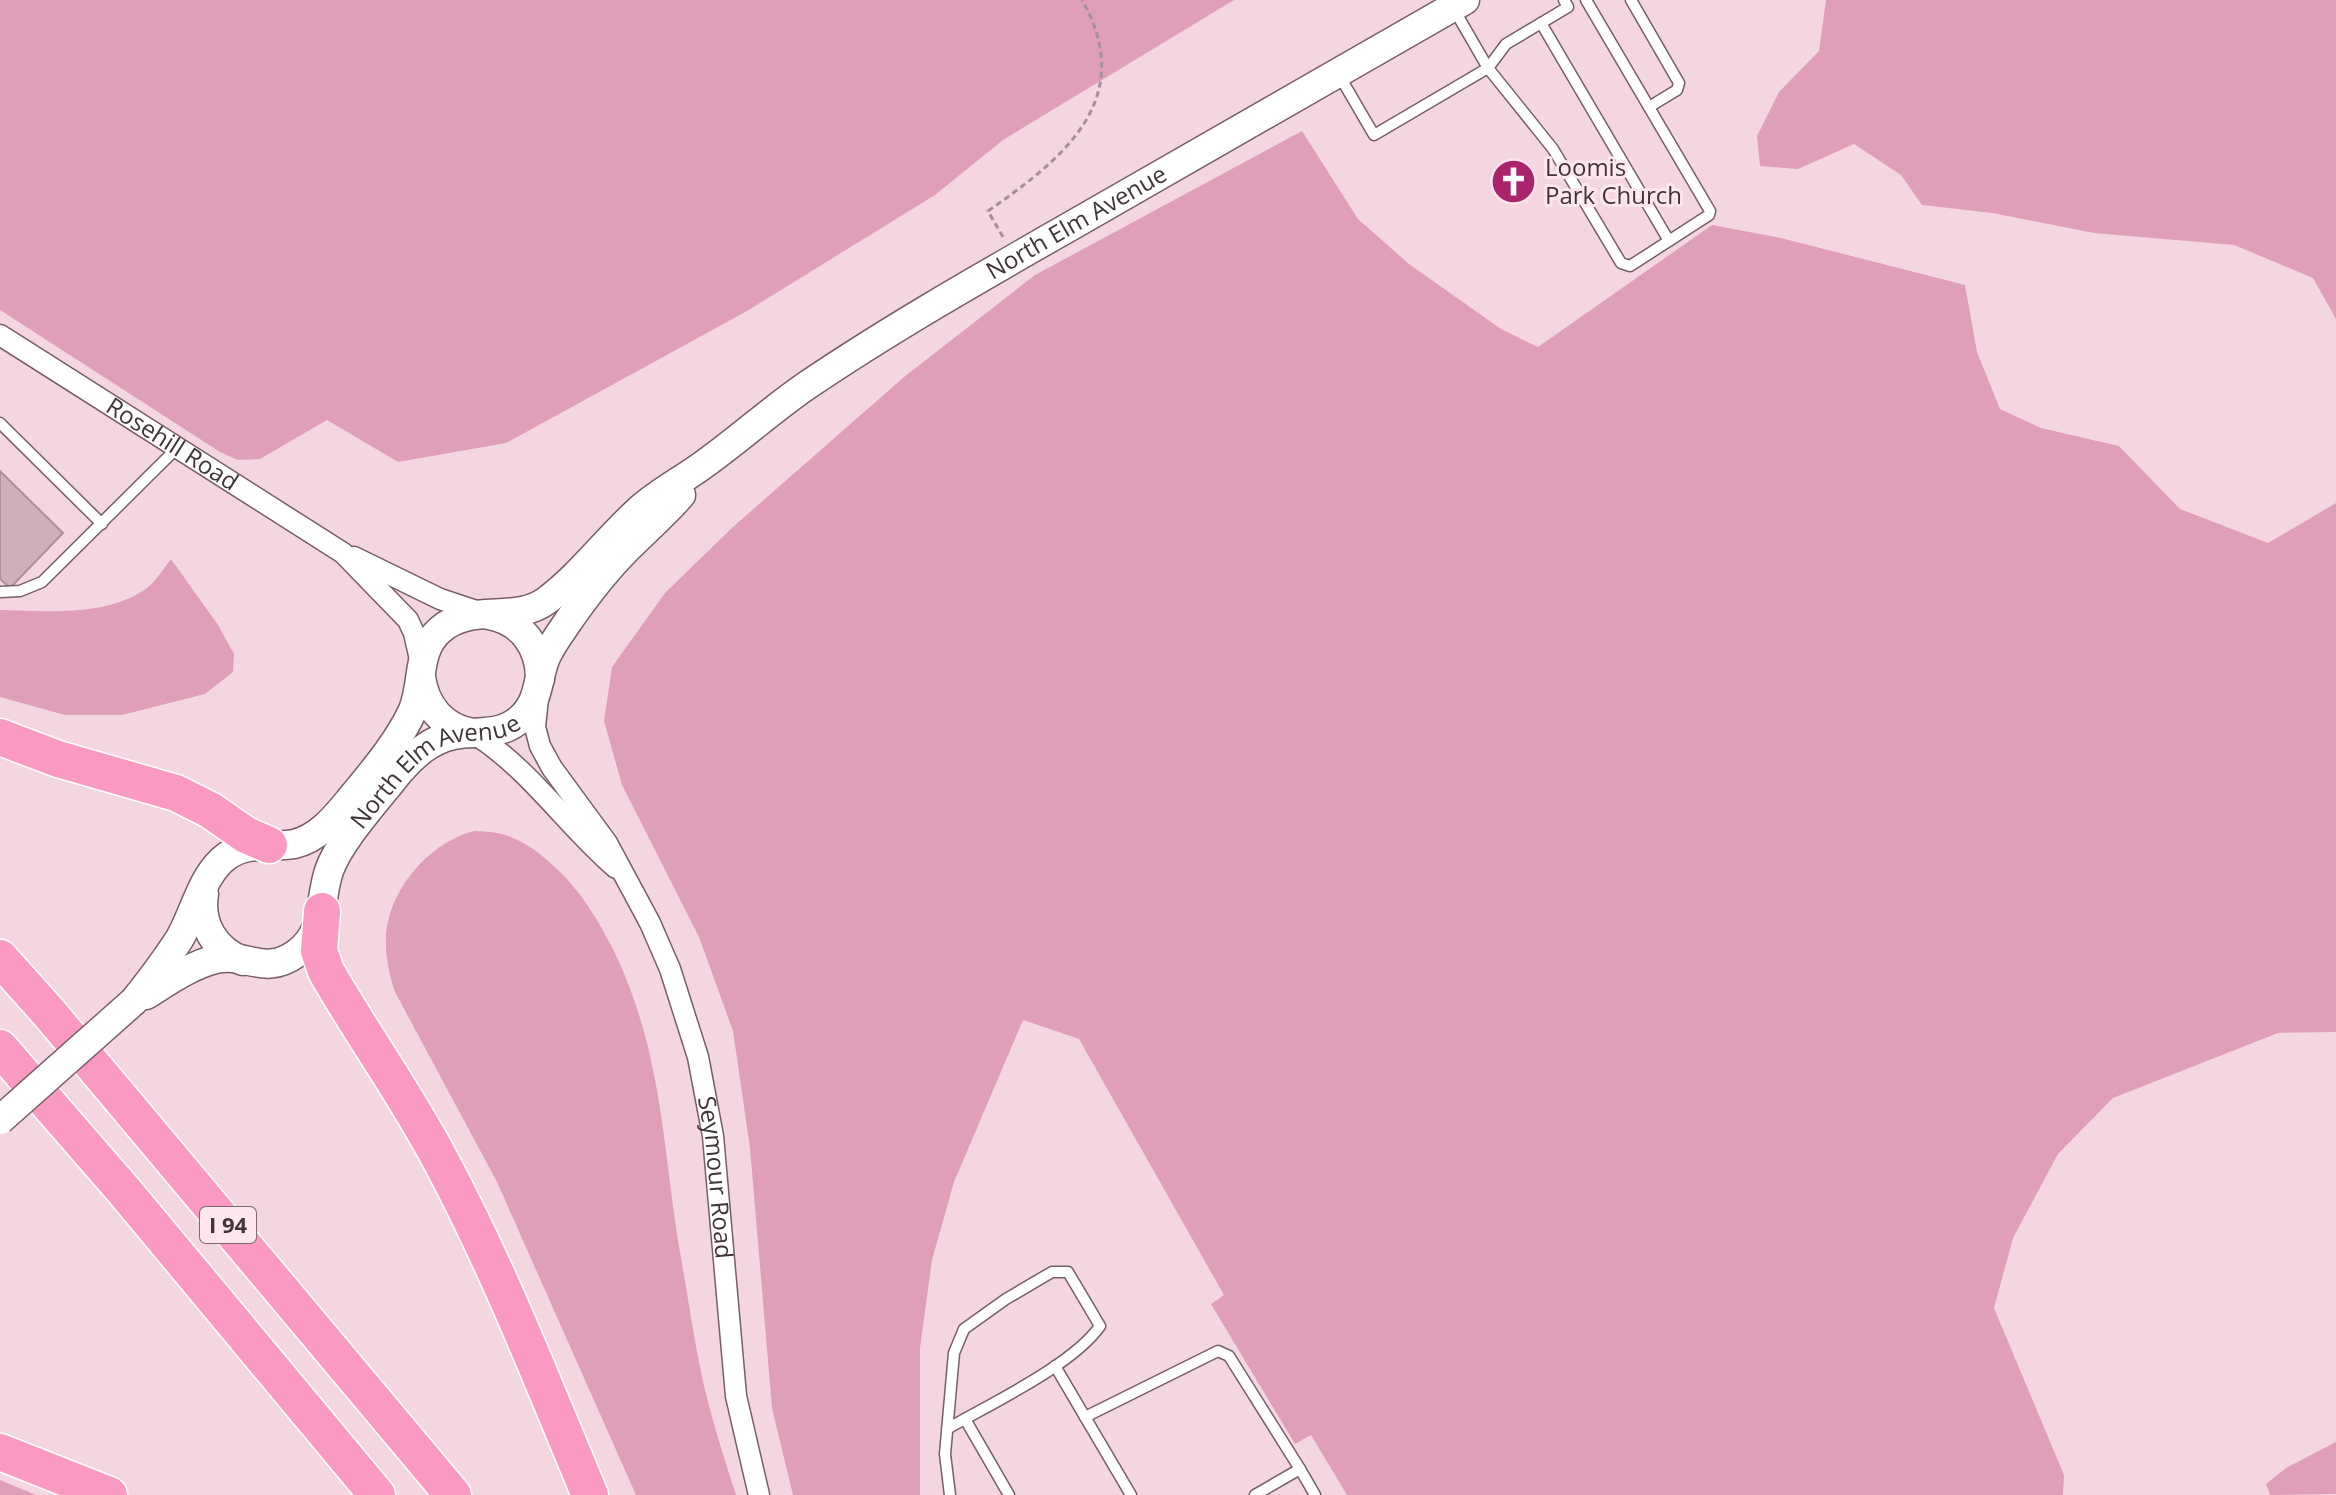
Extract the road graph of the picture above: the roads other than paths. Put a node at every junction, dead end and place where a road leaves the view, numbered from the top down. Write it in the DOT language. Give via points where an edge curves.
graph roads {
  1 [pos="1584,0"];
  2 [pos="1631,0"];
  3 [pos="1459,4"];
  4 [pos="1566,4"];
  5 [pos="1541,23"];
  6 [pos="1488,68"];
  7 [pos="1338,74"];
  8 [pos="1649,107"];
  9 [pos="1669,241"];
  10 [pos="0,335"];
  11 [pos="0,423"];
  12 [pos="176,449"];
  13 [pos="703,465"];
  14 [pos="102,524"];
  15 [pos="343,553"];
  16 [pos="0,592"];
  17 [pos="486,614"];
  18 [pos="421,664"];
  19 [pos="540,680"];
  20 [pos="473,733"];
  21 [pos="0,737"];
  22 [pos="269,845"];
  23 [pos="622,874"];
  24 [pos="206,885"];
  25 [pos="322,911"];
  26 [pos="0,958"];
  27 [pos="243,961"];
  28 [pos="134,1001"];
  29 [pos="0,1048"];
  30 [pos="0,1120"];
  31 [pos="1055,1366"];
  32 [pos="1085,1417"];
  33 [pos="965,1419"];
  34 [pos="947,1429"];
  35 [pos="0,1452"];
  36 [pos="1300,1469"];
  37 [pos="109,1495"];
  38 [pos="377,1495"];
  39 [pos="453,1495"];
  40 [pos="590,1495"];
  41 [pos="759,1495"];
  42 [pos="950,1495"];
  43 [pos="1009,1495"];
  44 [pos="1131,1495"];
  45 [pos="1255,1495"];
  46 [pos="1315,1495"];
  1 -- 4 [label="lane"];
  1 -- 8 [label="lane"];
  2 -- 8 [label="lane" via="1679,83 1677,90"];
  3 -- 6 [label="lane"];
  3 -- 7 [label="main road, North Elm Avenue"];
  4 -- 5 [label="lane"];
  5 -- 6 [label="lane" via="1506,44"];
  5 -- 9 [label="lane"];
  6 -- 7 [label="lane" via="1374,135"];
  6 -- 9 [label="lane" via="1553,149 1621,263 1630,266"];
  7 -- 13 [label="main road, North Elm Avenue" via="950,295 836,366"];
  8 -- 9 [label="lane" via="1710,211"];
  10 -- 12 [label="street, Rosehill Road"];
  11 -- 14 [label="lane"];
  12 -- 14 [label="lane"];
  12 -- 15 [label="street, Rosehill Road"];
  13 -- 17 [label="main road, North Elm Avenue" via="652,498 536,608"];
  13 -- 19 [label="main road, North Elm Avenue" via="676,501 596,583 554,642"];
  14 -- 16 [label="lane" via="37,586"];
  15 -- 17 [label="street, Rosehill Road" via="440,599"];
  15 -- 18 [label="street, Rosehill Road" via="404,615"];
  17 -- 18 [label="main road, North Elm Avenue" via="464,616 444,626 429,643"];
  17 -- 19 [label="main road, Rosehill Road" via="508,621 527,636 538,657"];
  18 -- 20 [label="main road, Seymour Road" via="422,687 431,707 447,723"];
  18 -- 22 [label="main road, North Elm Avenue" via="410,715 344,807 312,836"];
  19 -- 20 [label="main road, North Elm Avenue" via="534,701 520,719 501,730"];
  19 -- 23 [label="street, Seymour Road" via="535,727 540,746 601,833"];
  20 -- 23 [label="street, Seymour Road" via="521,769"];
  20 -- 25 [label="main road, North Elm Avenue" via="433,742 399,773 333,861"];
  21 -- 22 [label="highway" via="176,793"];
  22 -- 24 [label="main road, North Elm Avenue" via="230,854"];
  22 -- 25 [label="main road" via="294,854 309,867 319,885"];
  23 -- 41 [label="street, Seymour Road" via="670,969 703,1077 717,1166 735,1388"];
  24 -- 27 [label="main road" via="203,912 209,931 220,947"];
  24 -- 28 [label="main road, North Elm Avenue" via="181,937"];
  25 -- 27 [label="main road, North Elm Avenue" via="313,936 295,955 270,964"];
  25 -- 40 [label="highway" via="319,951 326,971 457,1191"];
  26 -- 39 [label="highway, I 94"];
  27 -- 28 [label="main road, North Elm Avenue" via="213,960"];
  28 -- 30 [label="main road, North Elm Avenue, bridge"];
  29 -- 38 [label="highway, I 94"];
  31 -- 32 [label="lane"];
  31 -- 33 [label="lane"];
  31 -- 34 [label="lane" via="1100,1326 1068,1272 1052,1272 964,1329 954,1353"];
  32 -- 36 [label="lane" via="1218,1351 1229,1356"];
  32 -- 44 [label="lane"];
  33 -- 34 [label="lane"];
  33 -- 43 [label="lane"];
  34 -- 42 [label="lane"];
  35 -- 37 [label="highway"];
  36 -- 45 [label="lane"];
  36 -- 46 [label="lane"];
}
